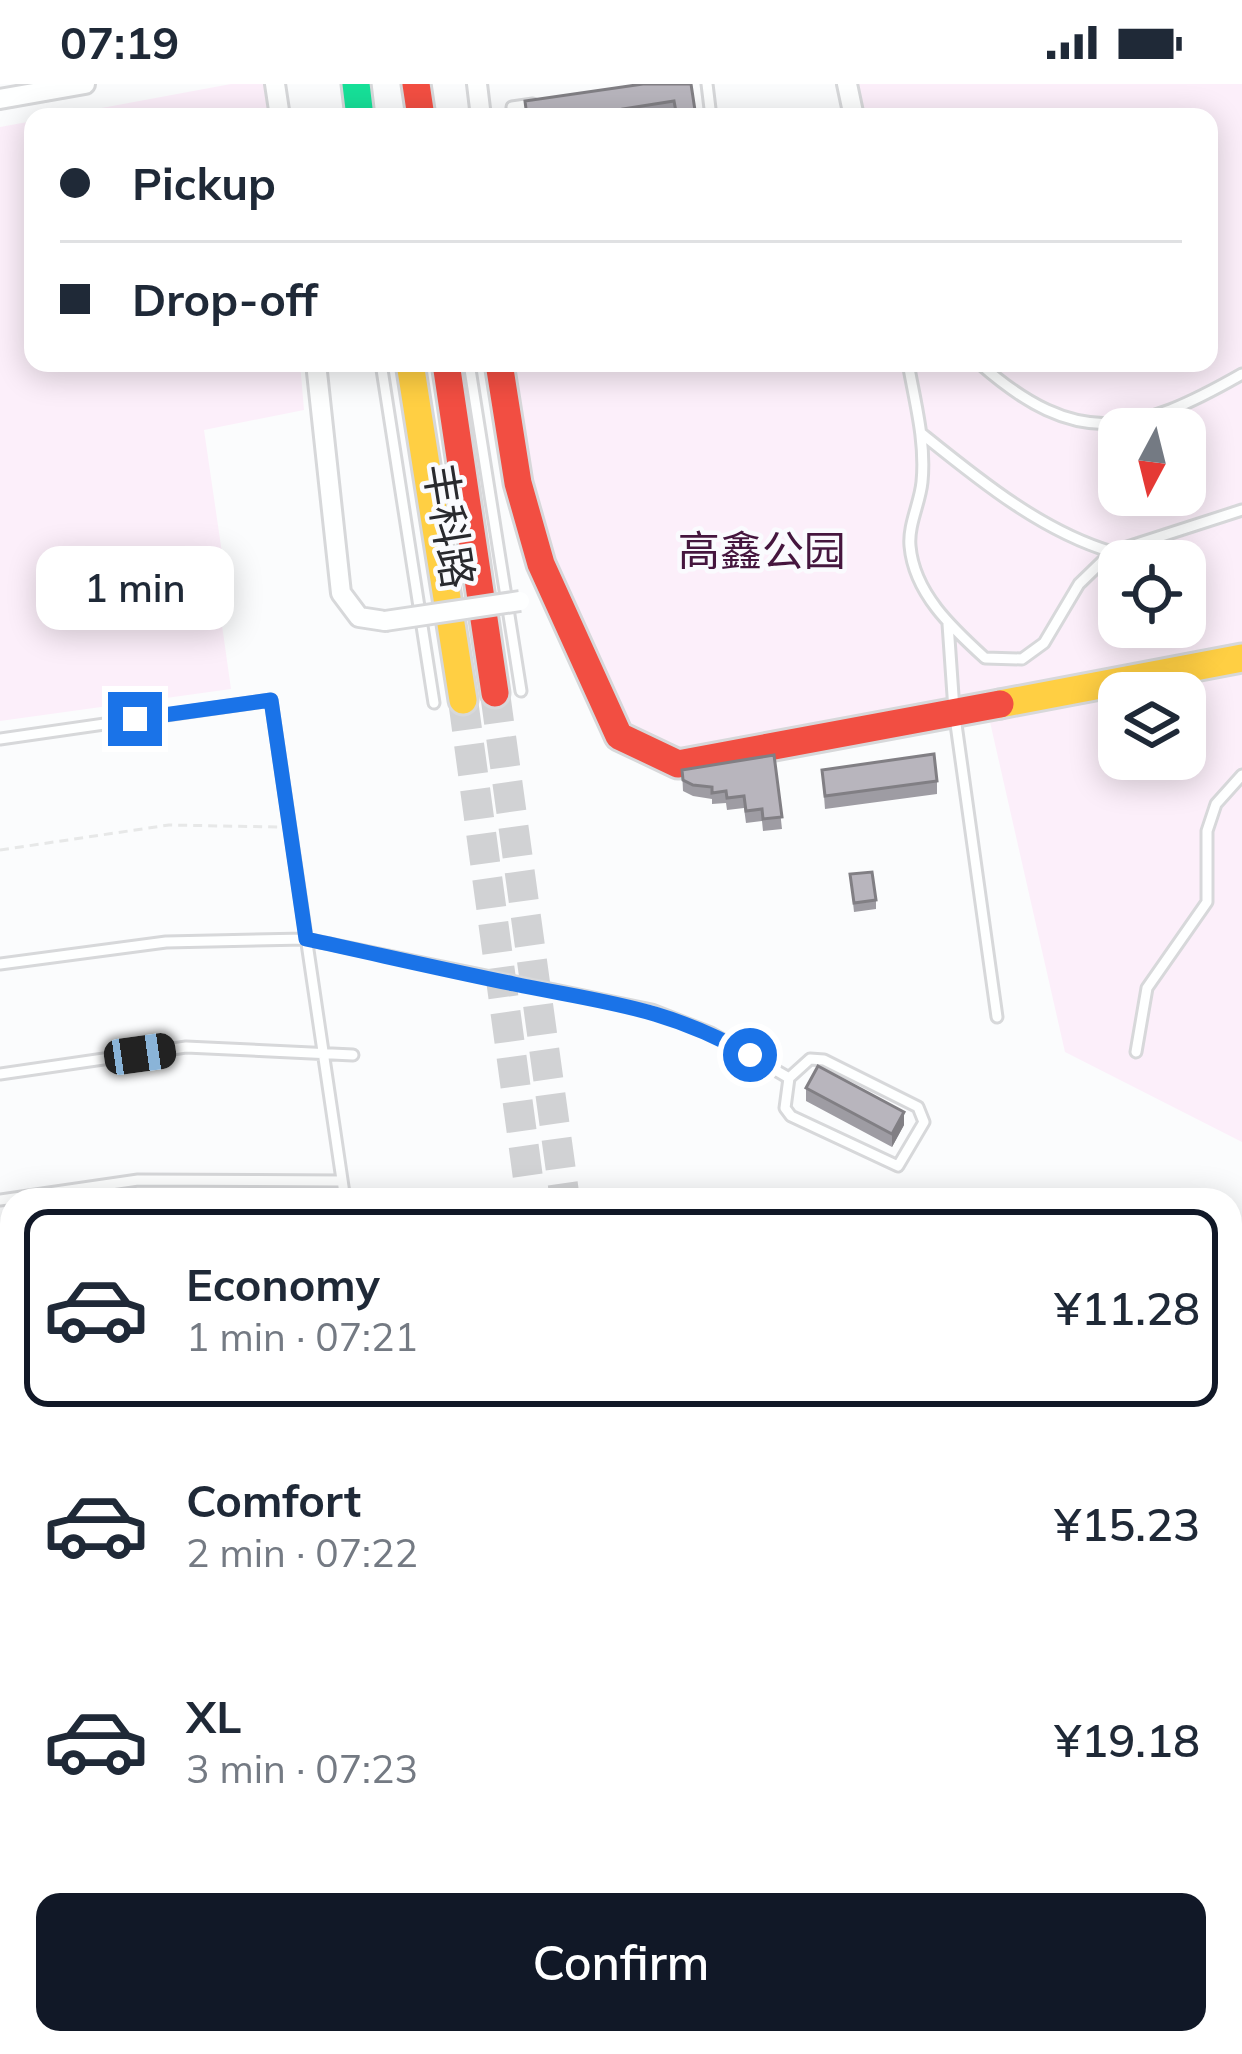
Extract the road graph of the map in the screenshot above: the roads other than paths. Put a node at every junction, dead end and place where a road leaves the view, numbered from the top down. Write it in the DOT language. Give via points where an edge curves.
graph roads {
  1 [pos="85,84"];
  2 [pos="0,98"];
  3 [pos="550,102"];
  4 [pos="512,108"];
  5 [pos="317,372"];
  6 [pos="382,372"];
  7 [pos="411,372"];
  8 [pos="448,372"];
  9 [pos="470,372"];
  10 [pos="500,372"];
  11 [pos="910,372"];
  12 [pos="991,372"];
  13 [pos="1242,374"];
  14 [pos="921,433"];
  15 [pos="1242,509"];
  16 [pos="1148,540"];
  17 [pos="1098,548"];
  18 [pos="1098,566"];
  19 [pos="556,596"];
  20 [pos="948,624"];
  21 [pos="1242,658"];
  22 [pos="508,692"];
  23 [pos="463,700"];
  24 [pos="434,703"];
  25 [pos="954,710"];
  26 [pos="0,739"];
  27 [pos="1242,775"];
  28 [pos="306,939"];
  29 [pos="0,964"];
  30 [pos="998,1017"];
  31 [pos="323,1051"];
  32 [pos="1136,1052"];
  33 [pos="353,1055"];
  34 [pos="0,1074"];
  35 [pos="789,1078"];
  36 [pos="342,1181"];
  37 [pos="80,1188"];
  38 [pos="343,1188"];
  1 -- 2 [label="street"];
  3 -- 4 [label="lane"];
  5 -- 19 [label="street, bridge" via="341,592 359,617 385,621"];
  6 -- 24 [label="lane, 丰科路"];
  7 -- 23 [label="street, 丰科路"];
  8 -- 22 [label="street, 丰科路"];
  9 -- 22 [label="lane, 丰科路"];
  10 -- 19 [label="street" via="518,483"];
  11 -- 14 [label="lane"];
  12 -- 13 [label="lane" via="1046,412 1112,426 1174,412"];
  14 -- 17 [label="lane" via="977,478"];
  14 -- 20 [label="lane" via="922,482 909,542 917,579"];
  15 -- 16 [label="lane"];
  18 -- 20 [label="lane" via="1044,643 1022,659 986,658"];
  19 -- 25 [label="street" via="620,736 678,764"];
  20 -- 25 [label="lane"];
  21 -- 25 [label="street"];
  25 -- 30 [label="lane"];
  26 -- 28 [label="lane" via="271,700"];
  27 -- 32 [label="lane" via="1216,804 1207,831 1207,902 1147,988"];
  28 -- 29 [label="lane" via="166,942"];
  28 -- 31 [label="lane"];
  28 -- 35 [label="lane" via="652,1010"];
  31 -- 33 [label="lane"];
  31 -- 34 [label="lane" via="186,1047"];
  31 -- 36 [label="lane"];
  35 -- 35 [label="lane" via="810,1059 824,1060 919,1107 925,1122 907,1158 898,1166 880,1162 791,1116"];
  36 -- 37 [label="lane" via="138,1180"];
  36 -- 38 [label="lane"];
}
